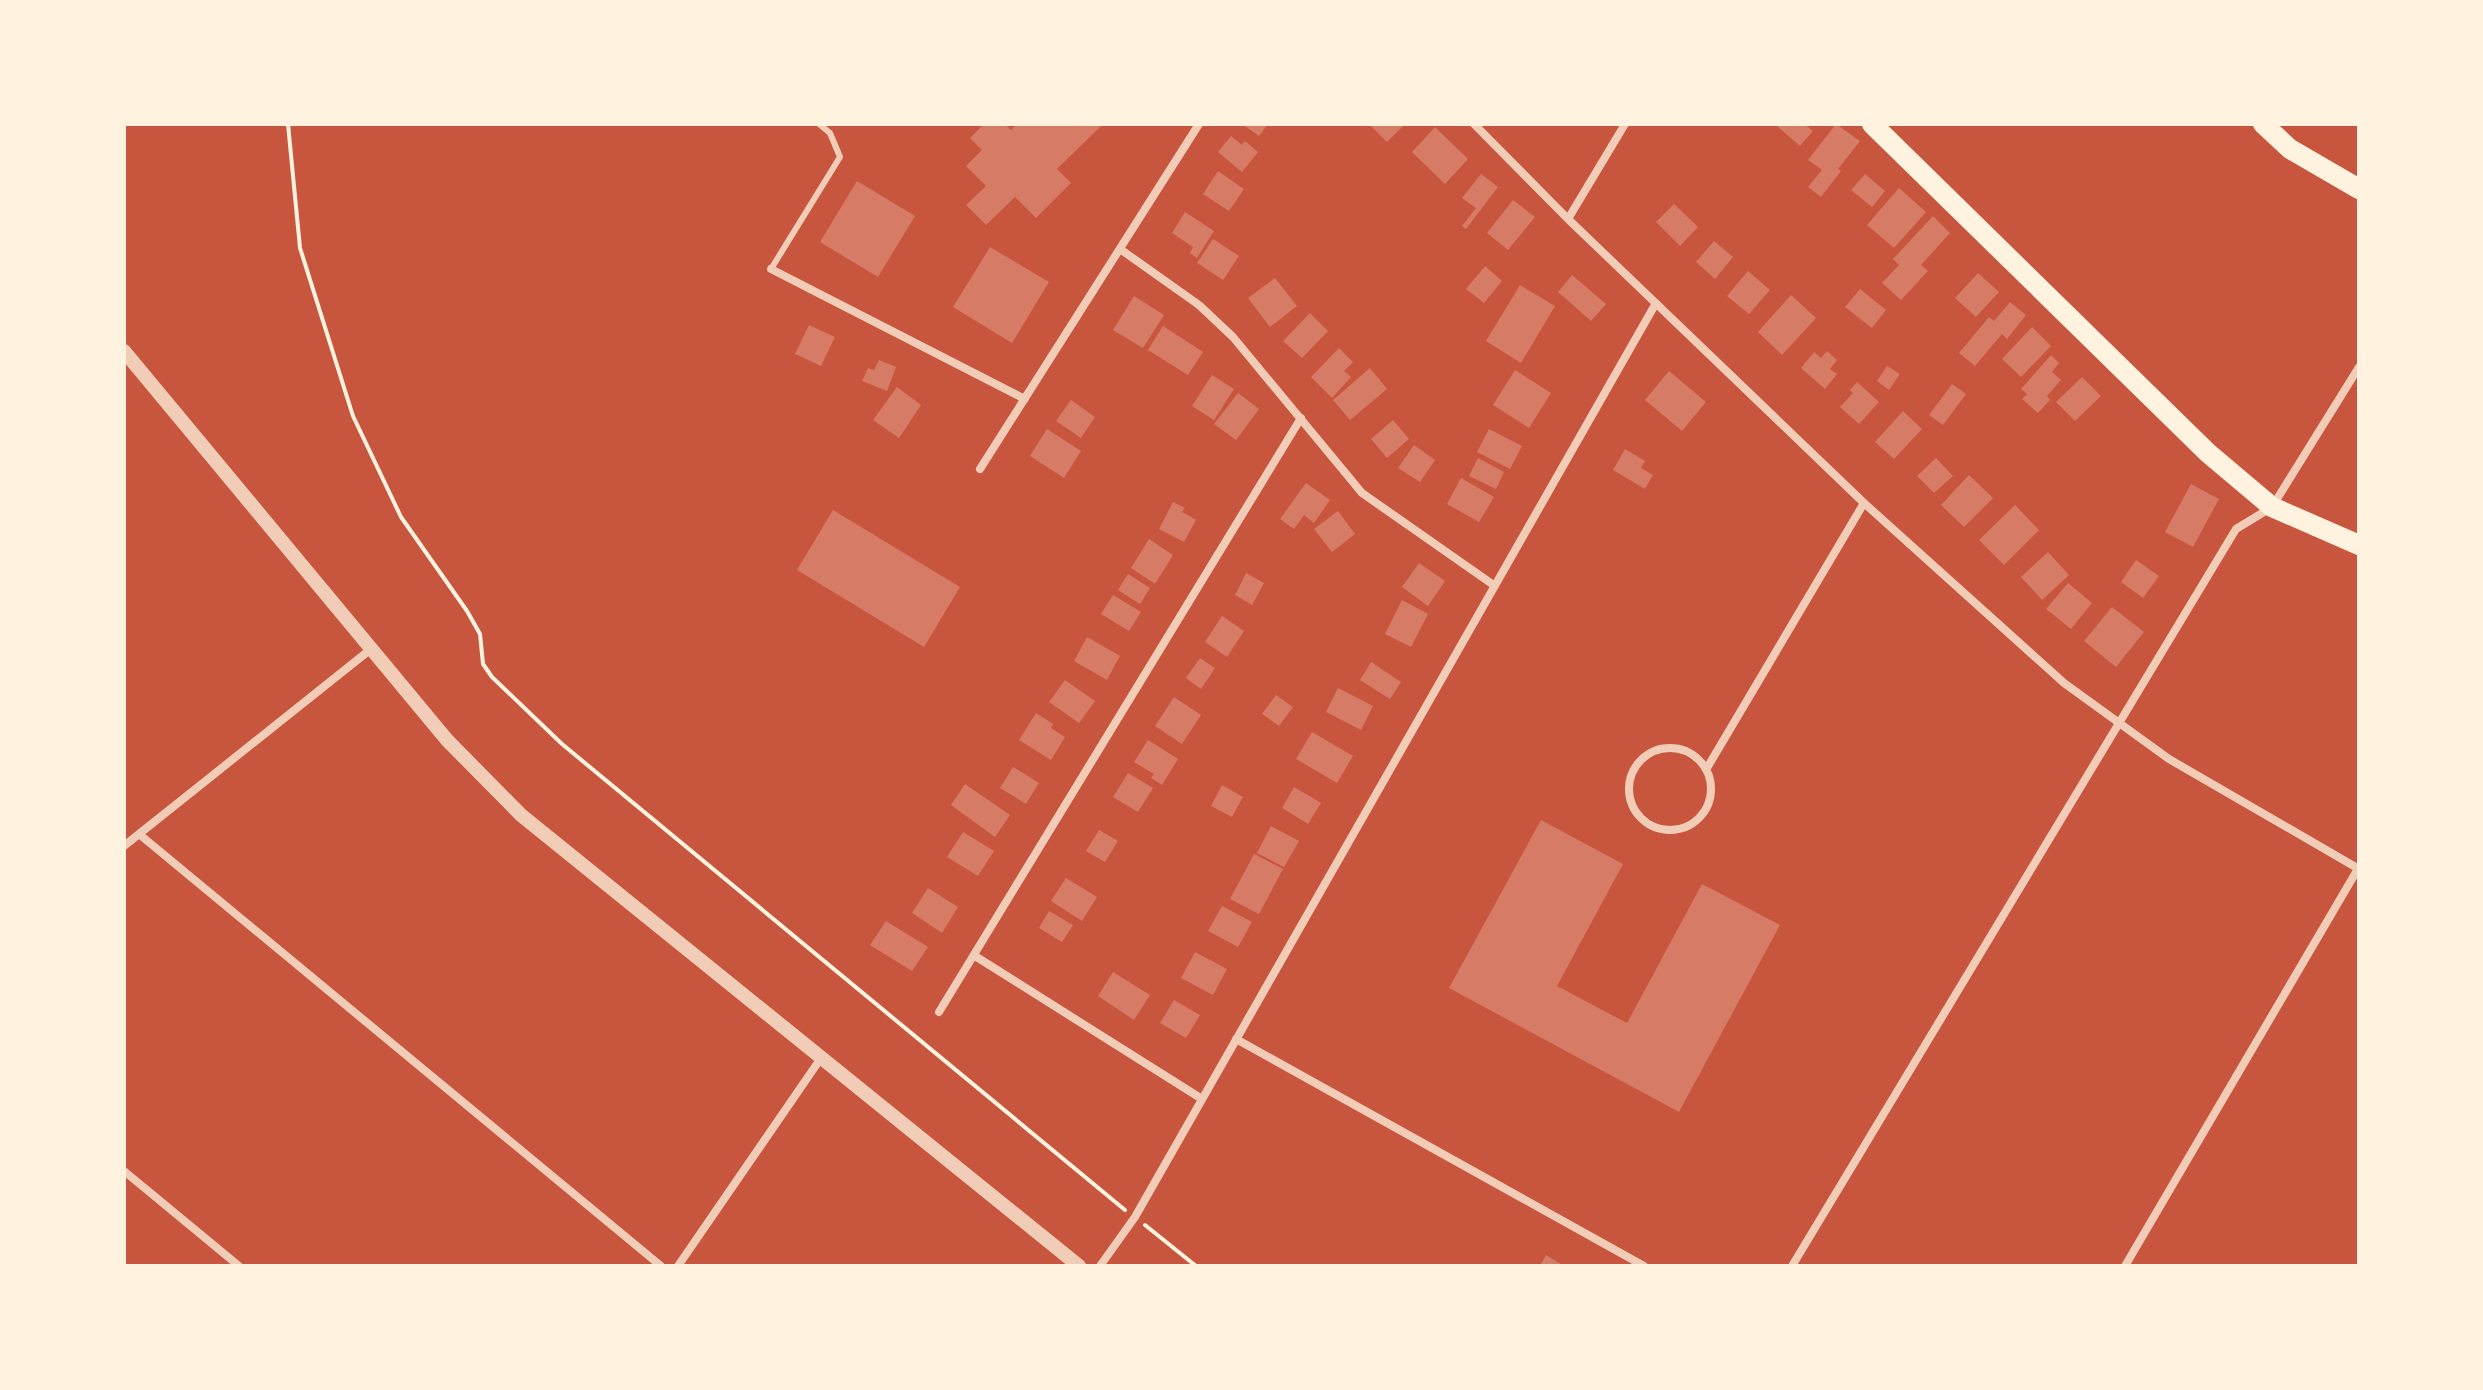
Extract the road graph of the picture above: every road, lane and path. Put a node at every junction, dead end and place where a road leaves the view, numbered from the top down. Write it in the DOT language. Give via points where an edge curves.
graph roads {
  1 [pos="288,124"];
  2 [pos="819,124"];
  3 [pos="1199,124"];
  4 [pos="1474,124"];
  5 [pos="1625,124"];
  6 [pos="1872,124"];
  7 [pos="2263,124"];
  8 [pos="2359,189"];
  9 [pos="1568,219"];
  10 [pos="1120,249"];
  11 [pos="771,269"];
  12 [pos="1656,303"];
  13 [pos="124,351"];
  14 [pos="2359,367"];
  15 [pos="1025,399"];
  16 [pos="1301,418"];
  17 [pos="980,469"];
  18 [pos="1864,503"];
  19 [pos="2272,507"];
  20 [pos="2359,545"];
  21 [pos="1495,586"];
  22 [pos="371,649"];
  23 [pos="2118,722"];
  24 [pos="1707,768"];
  25 [pos="139,834"];
  26 [pos="124,846"];
  27 [pos="2359,868"];
  28 [pos="975,956"];
  29 [pos="939,1012"];
  30 [pos="1236,1039"];
  31 [pos="821,1058"];
  32 [pos="1202,1099"];
  33 [pos="124,1171"];
  34 [pos="1135,1217"];
  35 [pos="239,1266"];
  36 [pos="661,1266"];
  37 [pos="678,1266"];
  38 [pos="1079,1266"];
  39 [pos="1100,1266"];
  40 [pos="1196,1266"];
  41 [pos="1644,1266"];
  42 [pos="1792,1266"];
  43 [pos="2125,1266"];
  1 -- 34 [label="path" via="300,248 353,416 401,517 480,634 483,664 492,677 562,744"];
  2 -- 11 [label="lane" via="830,133 840,157"];
  3 -- 10 [label="street"];
  4 -- 9 [label="street"];
  5 -- 9 [label="street"];
  6 -- 19 [label="main road" via="2208,453"];
  7 -- 8 [label="main road" via="2290,149"];
  9 -- 12 [label="street"];
  10 -- 15 [label="street"];
  10 -- 16 [label="street" via="1199,305"];
  11 -- 15 [label="street"];
  12 -- 18 [label="street"];
  12 -- 21 [label="street"];
  13 -- 22 [label="street"];
  14 -- 19 [label="street"];
  15 -- 17 [label="street"];
  16 -- 21 [label="street" via="1362,493"];
  16 -- 28 [label="street"];
  18 -- 23 [label="street" via="2064,683"];
  18 -- 24 [label="street"];
  19 -- 20 [label="main road"];
  19 -- 23 [label="street" via="2236,529"];
  21 -- 30 [label="street"];
  22 -- 25 [label="street"];
  22 -- 31 [label="street" via="447,740 521,815"];
  23 -- 27 [label="street" via="2169,759"];
  23 -- 42 [label="street"];
  24 -- 24 [label="street" via="1686,750 1659,748 1636,764 1628,791 1631,804 1648,824 1687,827 1707,808"];
  25 -- 26 [label="street"];
  25 -- 36 [label="street"];
  27 -- 43 [label="street"];
  28 -- 29 [label="street"];
  28 -- 32 [label="street"];
  30 -- 32 [label="street"];
  30 -- 41 [label="street"];
  31 -- 37 [label="street"];
  31 -- 38 [label="street"];
  32 -- 34 [label="street"];
  33 -- 35 [label="street"];
  34 -- 39 [label="street"];
  34 -- 40 [label="path"];
}
